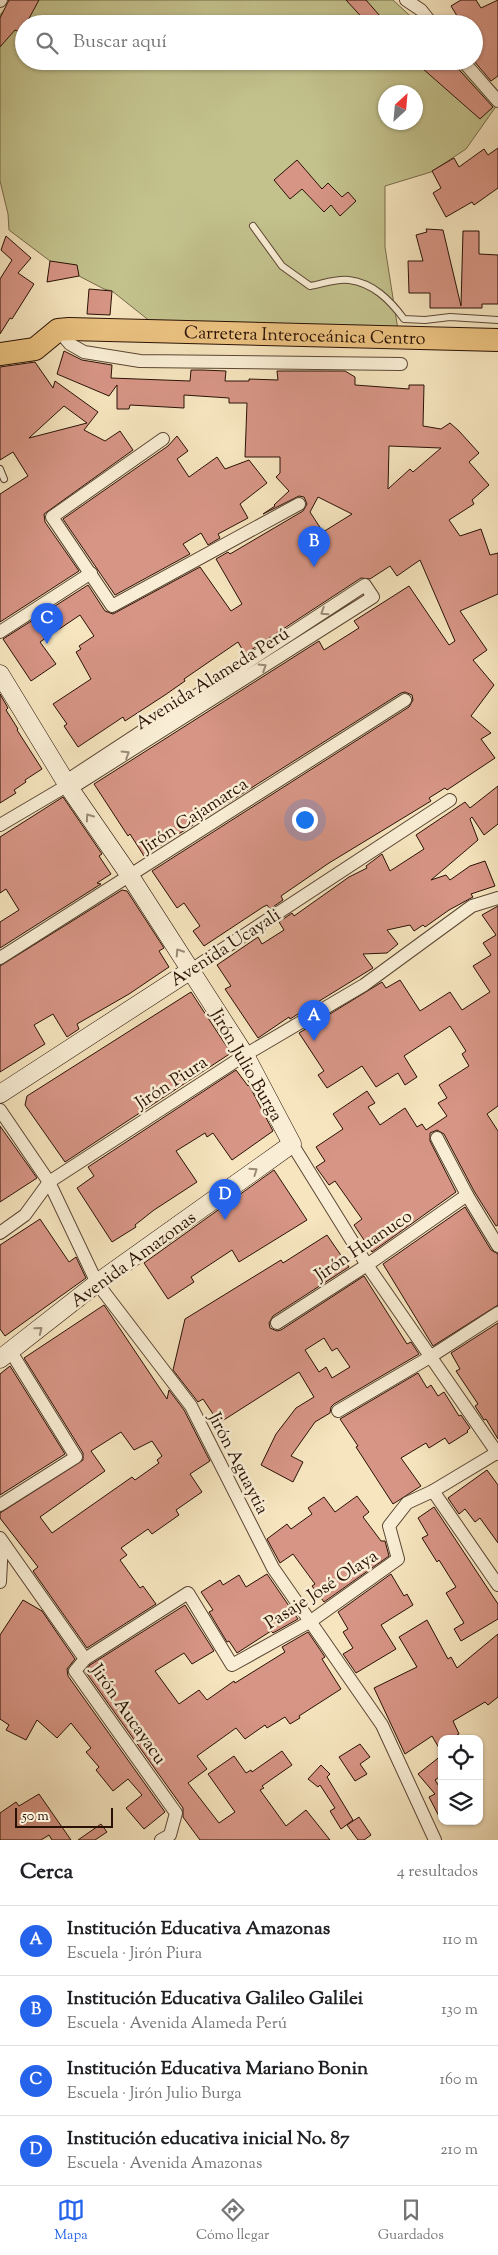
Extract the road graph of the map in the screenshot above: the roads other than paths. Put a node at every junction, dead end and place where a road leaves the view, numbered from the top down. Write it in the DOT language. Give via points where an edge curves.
graph roads {
  1 [pos="406,0"];
  2 [pos="425,15"];
  3 [pos="471,70"];
  4 [pos="498,101"];
  5 [pos="253,226"];
  6 [pos="498,320"];
  7 [pos="58,330"];
  8 [pos="498,340"];
  9 [pos="0,354"];
  10 [pos="402,364"];
  11 [pos="163,439"];
  12 [pos="0,469"];
  13 [pos="4,479"];
  14 [pos="299,504"];
  15 [pos="91,573"];
  16 [pos="0,632"];
  17 [pos="1,678"];
  18 [pos="405,700"];
  19 [pos="68,785"];
  20 [pos="450,800"];
  21 [pos="0,825"];
  22 [pos="130,876"];
  23 [pos="498,898"];
  24 [pos="0,958"];
  25 [pos="191,970"];
  26 [pos="245,1056"];
  27 [pos="0,1094"];
  28 [pos="0,1110"];
  29 [pos="437,1138"];
  30 [pos="292,1144"];
  31 [pos="49,1182"];
  32 [pos="467,1195"];
  33 [pos="0,1232"];
  34 [pos="498,1246"];
  35 [pos="367,1265"];
  36 [pos="98,1283"];
  37 [pos="498,1313"];
  38 [pos="277,1323"];
  39 [pos="6,1355"];
  40 [pos="430,1357"];
  41 [pos="338,1410"];
  42 [pos="498,1452"];
  43 [pos="433,1491"];
  44 [pos="0,1506"];
  45 [pos="1,1540"];
  46 [pos="0,1582"];
  47 [pos="498,1584"];
  48 [pos="312,1621"];
  49 [pos="85,1660"];
  50 [pos="161,1840"];
  51 [pos="435,1840"];
  1 -- 2 [label="street"];
  3 -- 4 [label="street"];
  5 -- 6 [label="lane" via="282,266 310,286 347,279 366,285 391,300 404,319"];
  7 -- 8 [label="highway, Carretera Interoceánica Centro"];
  7 -- 9 [label="highway" via="35,349"];
  7 -- 10 [label="street" via="70,344 84,352 140,361"];
  11 -- 15 [label="street" via="52,516"];
  12 -- 13 [label="lane"];
  14 -- 15 [label="street" via="112,606"];
  15 -- 16 [label="street"];
  17 -- 19 [label="street, Jirón Julio Burga"];
  18 -- 22 [label="street, Jirón Cajamarca"];
  19 -- 19 [label="street, Avenida Alameda Perú, one-way" via="373,597 365,585"];
  19 -- 21 [label="street, Avenida Alameda Perú"];
  22 -- 19 [label="street, Jirón Julio Burga, one-way"];
  20 -- 25 [label="street, Avenida Ucayali"];
  22 -- 24 [label="street, Jirón Cajamarca"];
  25 -- 22 [label="street, Jirón Julio Burga, one-way"];
  23 -- 26 [label="street, Jirón Piura" via="472,906 364,985"];
  25 -- 26 [label="street, Jirón Julio Burga"];
  25 -- 27 [label="street, Avenida Ucayali"];
  26 -- 30 [label="street, Jirón Julio Burga"];
  26 -- 31 [label="street, Jirón Piura"];
  28 -- 31 [label="street, Jirón Aguaytia"];
  29 -- 32 [label="street"];
  30 -- 35 [label="street, Jirón Julio Burga"];
  36 -- 30 [label="street, Avenida Amazonas, one-way"];
  31 -- 33 [label="street, Jirón Piura" via="26,1215"];
  31 -- 36 [label="street, Jirón Aguaytia"];
  32 -- 34 [label="street"];
  32 -- 35 [label="street, Jirón Huanuco"];
  35 -- 38 [label="street, Jirón Huanuco"];
  35 -- 40 [label="street, Jirón Julio Burga"];
  39 -- 36 [label="street, Avenida Amazonas, one-way"];
  36 -- 48 [label="street, Jirón Aguaytia" via="191,1406 273,1568"];
  37 -- 40 [label="street"];
  39 -- 44 [label="street" via="76,1457"];
  40 -- 41 [label="street"];
  40 -- 42 [label="street, Jirón Julio Burga"];
  42 -- 43 [label="street"];
  43 -- 47 [label="street"];
  43 -- 48 [label="street, Pasaje José Olaya" via="408,1502 388,1526 398,1559"];
  45 -- 46 [label="street"];
  45 -- 49 [label="street, Jirón Aucayacu"];
  48 -- 49 [label="street, Pasaje José Olaya" via="232,1665 188,1593"];
  48 -- 51 [label="street, Jirón Aguaytia" via="382,1725"];
  49 -- 50 [label="street, Jirón Aucayacu" via="75,1671 176,1812 170,1835"];
}
